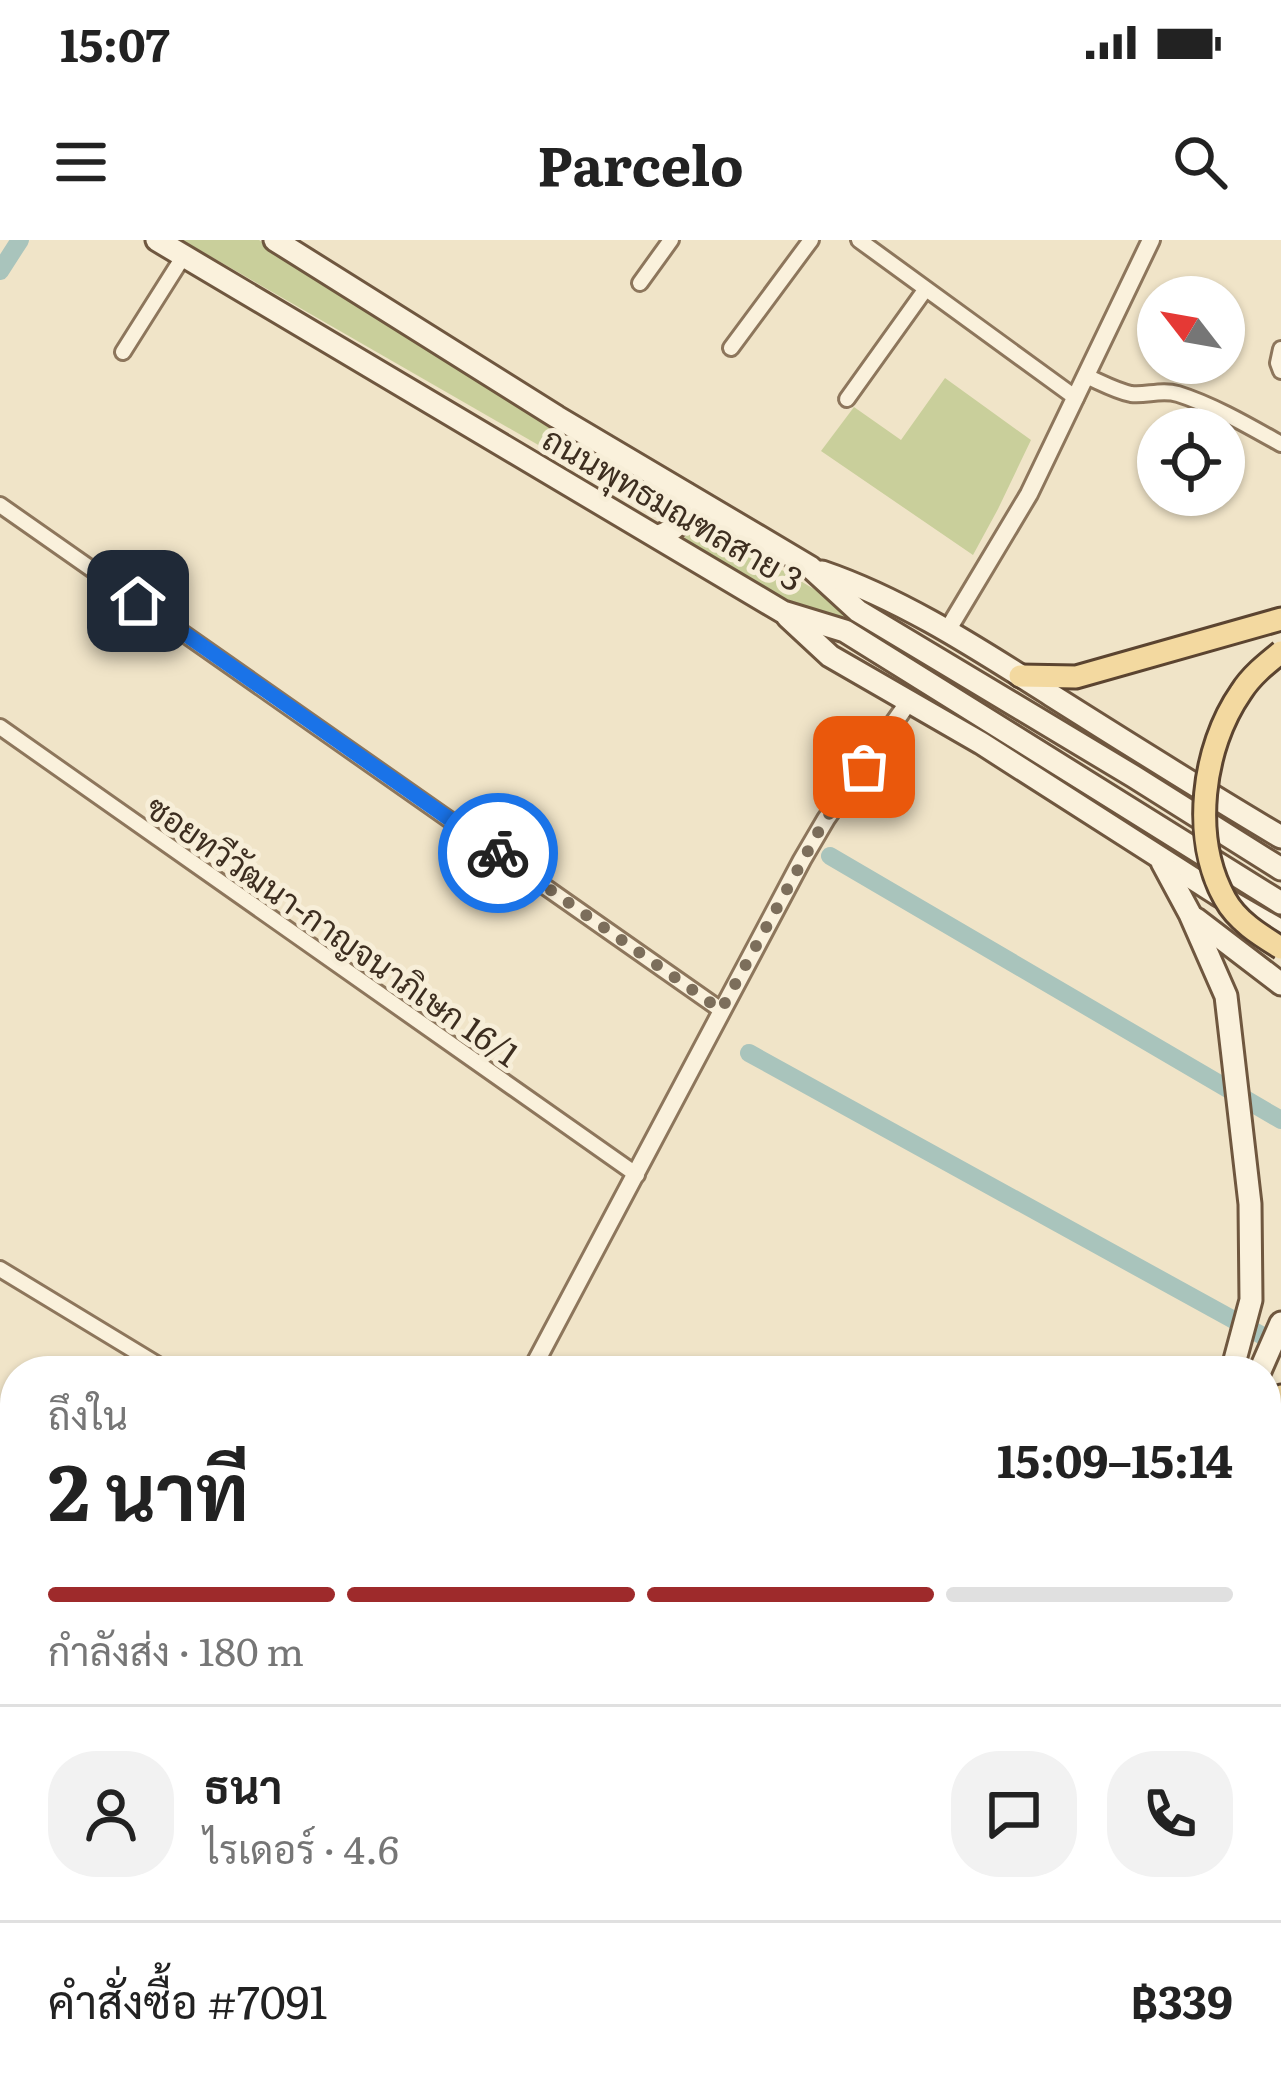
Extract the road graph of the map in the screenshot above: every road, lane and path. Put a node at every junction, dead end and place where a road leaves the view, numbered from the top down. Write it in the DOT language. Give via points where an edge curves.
graph roads {
  1 [pos="158,240"];
  2 [pos="275,240"];
  3 [pos="671,240"];
  4 [pos="811,240"];
  5 [pos="859,240"];
  6 [pos="1151,240"];
  7 [pos="183,257"];
  8 [pos="640,283"];
  9 [pos="925,290"];
  10 [pos="730,348"];
  11 [pos="1281,349"];
  12 [pos="123,352"];
  13 [pos="1281,370"];
  14 [pos="1086,376"];
  15 [pos="1076,398"];
  16 [pos="847,399"];
  17 [pos="1281,444"];
  18 [pos="686,494"];
  19 [pos="0,505"];
  20 [pos="658,536"];
  21 [pos="811,567"];
  22 [pos="783,612"];
  23 [pos="1281,619"];
  24 [pos="947,631"];
  25 [pos="1281,652"];
  26 [pos="1020,676"];
  27 [pos="910,700"];
  28 [pos="0,727"];
  29 [pos="1281,837"];
  30 [pos="1161,858"];
  31 [pos="1281,869"];
  32 [pos="1281,902"];
  33 [pos="1190,914"];
  34 [pos="1281,931"];
  35 [pos="1281,948"];
  36 [pos="1281,984"];
  37 [pos="721,1010"];
  38 [pos="637,1175"];
  39 [pos="0,1270"];
  40 [pos="1281,1323"];
  41 [pos="143,1356"];
  42 [pos="539,1356"];
  43 [pos="1236,1356"];
  44 [pos="1267,1356"];
  1 -- 7 [label="main road, ถนนพุทธมณฑลสาย 3"];
  2 -- 18 [label="main road, ถนนพุทธมณฑลสาย 3"];
  3 -- 8 [label="street"];
  4 -- 10 [label="street"];
  5 -- 9 [label="street"];
  6 -- 14 [label="street"];
  7 -- 12 [label="street"];
  7 -- 20 [label="main road, ถนนพุทธมณฑลสาย 3"];
  9 -- 15 [label="street"];
  9 -- 16 [label="street"];
  11 -- 13 [label="street"];
  14 -- 15 [label="street"];
  14 -- 17 [label="street" via="1125,393 1178,394"];
  15 -- 24 [label="street"];
  18 -- 20 [label="main road" via="683,522"];
  18 -- 21 [label="main road, ถนนพุทธมณฑลสาย 3"];
  19 -- 37 [label="street"];
  20 -- 22 [label="main road, ถนนพุทธมณฑลสาย 3"];
  21 -- 24 [label="main road"];
  21 -- 31 [label="main road, ถนนพุทธมณฑลสาย 3" via="858,611"];
  22 -- 27 [label="main road" via="830,656"];
  22 -- 32 [label="main road, ถนนพุทธมณฑลสาย 3" via="844,631"];
  23 -- 26 [label="main road" via="1076,677"];
  24 -- 26 [label="main road"];
  25 -- 35 [label="main road, bridge" via="1250,679 1228,714 1210,765 1205,814 1226,903"];
  26 -- 29 [label="main road"];
  27 -- 30 [label="main road"];
  27 -- 37 [label="street" via="826,818"];
  28 -- 38 [label="street, ซอยทวีวัฒนา-กาญจนาภิเษก 16/1"];
  30 -- 33 [label="main road"];
  30 -- 34 [label="main road"];
  33 -- 36 [label="main road"];
  33 -- 43 [label="main road" via="1226,996 1250,1204 1251,1300"];
  37 -- 38 [label="street"];
  38 -- 42 [label="street"];
  39 -- 41 [label="street"];
  40 -- 44 [label="main road"];
}
